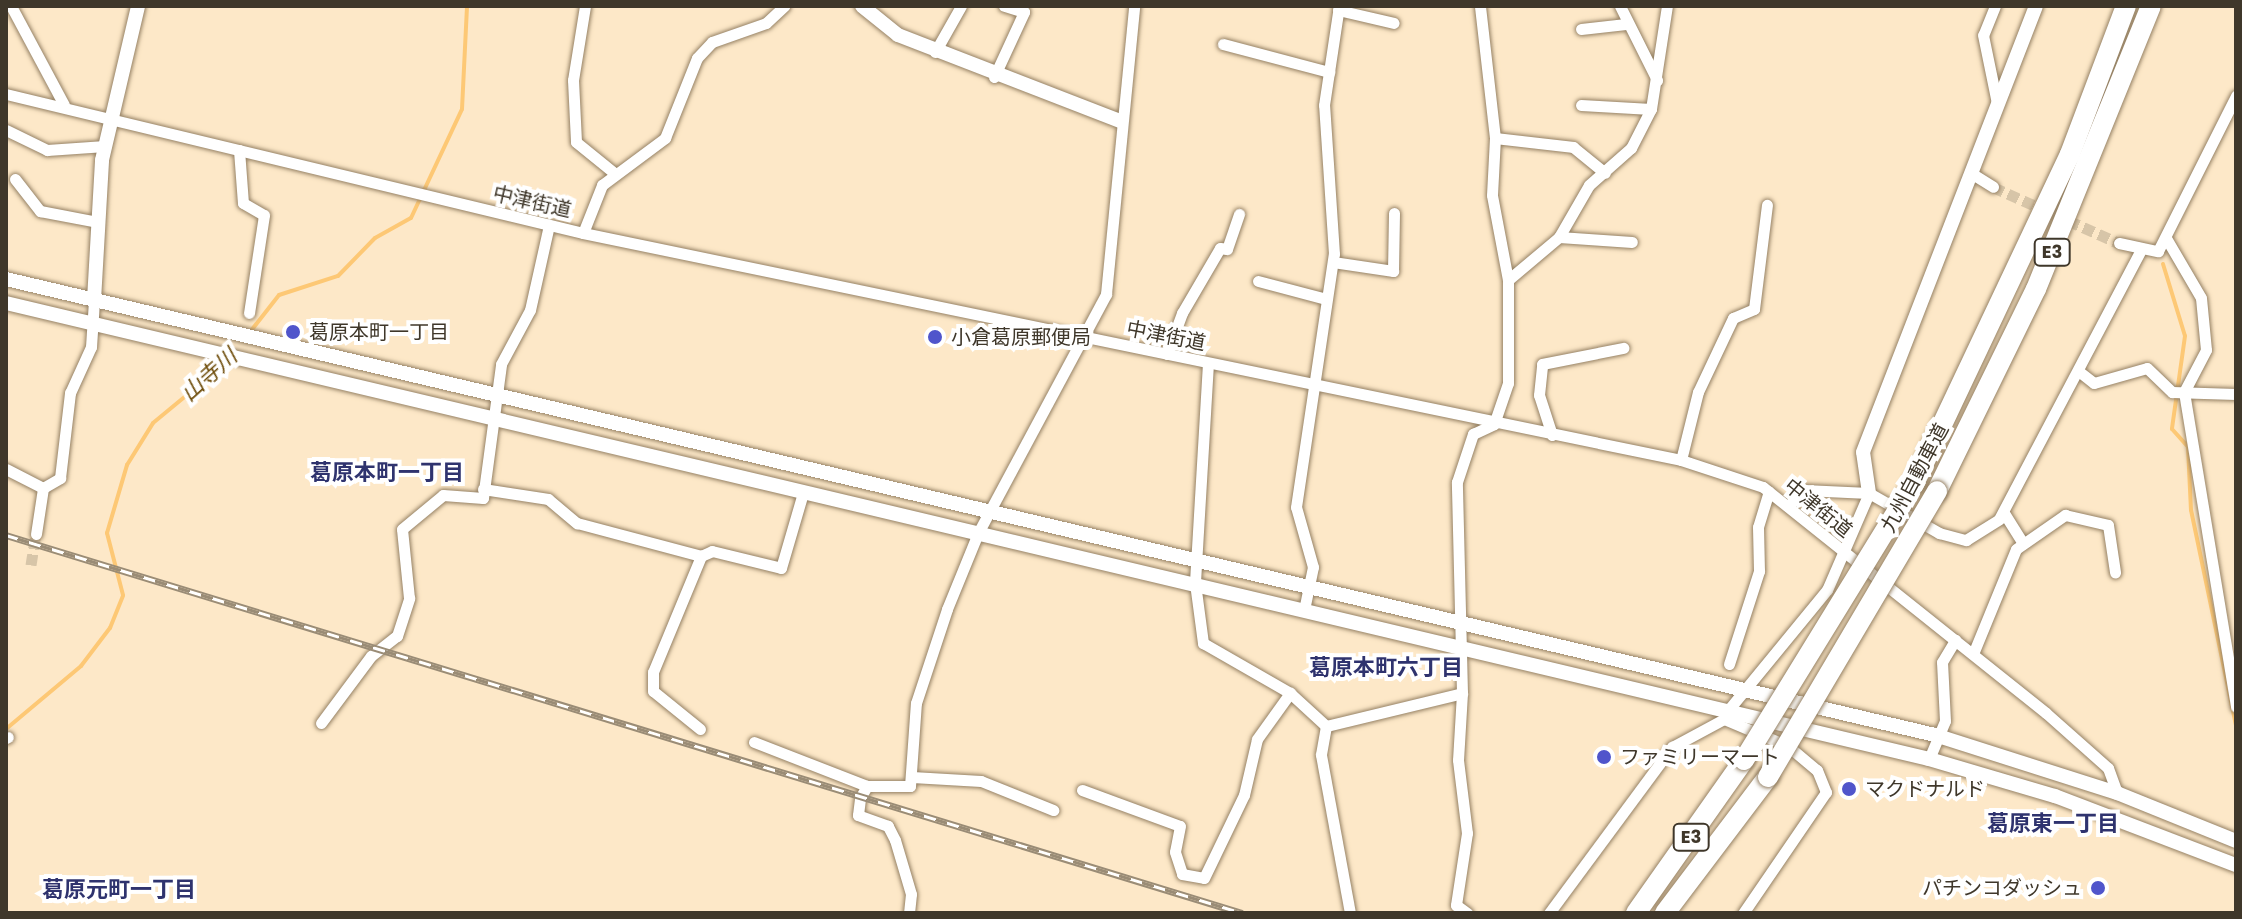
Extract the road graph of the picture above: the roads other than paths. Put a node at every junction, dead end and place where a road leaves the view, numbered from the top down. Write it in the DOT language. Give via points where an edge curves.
graph roads {
  1 [pos="11,6"];
  2 [pos="138,6"];
  3 [pos="585,6"];
  4 [pos="784,6"];
  5 [pos="862,6"];
  6 [pos="961,6"];
  7 [pos="1004,6"];
  8 [pos="1134,6"];
  9 [pos="1480,6"];
  10 [pos="1620,6"];
  11 [pos="1667,6"];
  12 [pos="1995,6"];
  13 [pos="2036,6"];
  14 [pos="2126,6"];
  15 [pos="2151,6"];
  16 [pos="1338,8"];
  17 [pos="1394,23"];
  18 [pos="1626,24"];
  19 [pos="1581,29"];
  20 [pos="1223,44"];
  21 [pos="935,52"];
  22 [pos="1329,72"];
  23 [pos="994,77"];
  24 [pos="1657,80"];
  25 [pos="6,94"];
  26 [pos="2236,96"];
  27 [pos="1997,103"];
  28 [pos="64,105"];
  29 [pos="1581,105"];
  30 [pos="1651,109"];
  31 [pos="111,114"];
  32 [pos="1120,121"];
  33 [pos="6,130"];
  34 [pos="1495,138"];
  35 [pos="105,146"];
  36 [pos="239,150"];
  37 [pos="613,172"];
  38 [pos="1605,173"];
  39 [pos="1971,173"];
  40 [pos="15,179"];
  41 [pos="1993,187"];
  42 [pos="1767,205"];
  43 [pos="1394,213"];
  44 [pos="1239,214"];
  45 [pos="97,222"];
  46 [pos="549,225"];
  47 [pos="583,233"];
  48 [pos="1559,237"];
  49 [pos="2166,238"];
  50 [pos="1632,242"];
  51 [pos="2119,243"];
  52 [pos="2140,252"];
  53 [pos="1333,262"];
  54 [pos="6,279"];
  55 [pos="1508,280"];
  56 [pos="1258,281"];
  57 [pos="1326,299"];
  58 [pos="94,300"];
  59 [pos="6,303"];
  60 [pos="249,313"];
  61 [pos="92,323"];
  62 [pos="1082,338"];
  63 [pos="1623,348"];
  64 [pos="1167,354"];
  65 [pos="1208,363"];
  66 [pos="2081,373"];
  67 [pos="1316,389"];
  68 [pos="2184,392"];
  69 [pos="2236,394"];
  70 [pos="494,396"];
  71 [pos="492,420"];
  72 [pos="1494,424"];
  73 [pos="1552,435"];
  74 [pos="1681,460"];
  75 [pos="6,469"];
  76 [pos="43,488"];
  77 [pos="483,489"];
  78 [pos="1769,492"];
  79 [pos="803,493"];
  80 [pos="1869,493"];
  81 [pos="1788,506"];
  82 [pos="990,511"];
  83 [pos="2004,513"];
  84 [pos="978,533"];
  85 [pos="36,534"];
  86 [pos="2023,543"];
  87 [pos="1842,550"];
  88 [pos="701,556"];
  89 [pos="1197,560"];
  90 [pos="2115,572"];
  91 [pos="1195,583"];
  92 [pos="1310,586"];
  93 [pos="1304,610"];
  94 [pos="1458,624"];
  95 [pos="1955,640"];
  96 [pos="1465,649"];
  97 [pos="1973,654"];
  98 [pos="1729,664"];
  99 [pos="1743,691"];
  100 [pos="1290,693"];
  101 [pos="1462,693"];
  102 [pos="2236,707"];
  103 [pos="1725,716"];
  104 [pos="321,723"];
  105 [pos="1326,726"];
  106 [pos="700,729"];
  107 [pos="1940,736"];
  108 [pos="754,742"];
  109 [pos="1929,759"];
  110 [pos="912,777"];
  111 [pos="867,786"];
  112 [pos="1082,790"];
  113 [pos="2117,793"];
  114 [pos="1053,810"];
  115 [pos="2236,841"];
  116 [pos="2236,865"];
  117 [pos="909,913"];
  118 [pos="1350,913"];
  119 [pos="1467,913"];
  120 [pos="1549,913"];
  121 [pos="1636,913"];
  122 [pos="1665,913"];
  123 [pos="1743,913"];
  1 -- 28 [label="street"];
  2 -- 31 [label="street"];
  3 -- 37 [label="street" via="573,80 576,142"];
  4 -- 37 [label="street" via="766,23 712,42 697,58 665,138"];
  5 -- 21 [label="street" via="898,35"];
  6 -- 21 [label="street"];
  7 -- 23 [label="street" via="1024,12"];
  8 -- 32 [label="street"];
  9 -- 34 [label="street"];
  10 -- 18 [label="street"];
  11 -- 24 [label="street"];
  12 -- 27 [label="street" via="1983,35"];
  13 -- 27 [label="street"];
  14 -- 121 [label="highway, 九州自動車道 / E3, bridge" via="2070,154 1915,482 1744,760"];
  15 -- 122 [label="highway, 九州自動車道 / E3, bridge" via="2036,289 1937,491 1768,777"];
  16 -- 17 [label="street"];
  16 -- 22 [label="street"];
  18 -- 19 [label="street"];
  18 -- 24 [label="street"];
  20 -- 22 [label="street"];
  21 -- 23 [label="street"];
  22 -- 53 [label="street" via="1324,105"];
  23 -- 32 [label="street"];
  24 -- 30 [label="street"];
  25 -- 28 [label="street, 中津街道"];
  26 -- 49 [label="street"];
  27 -- 39 [label="street"];
  28 -- 31 [label="street, 中津街道"];
  29 -- 30 [label="street"];
  30 -- 38 [label="street" via="1631,148"];
  31 -- 35 [label="street"];
  31 -- 36 [label="street, 中津街道"];
  32 -- 62 [label="street" via="1106,294"];
  33 -- 35 [label="street" via="47,150"];
  34 -- 38 [label="street" via="1573,147"];
  34 -- 55 [label="street" via="1492,195"];
  35 -- 45 [label="street"];
  36 -- 46 [label="street, 中津街道"];
  36 -- 60 [label="street" via="243,203 264,215"];
  37 -- 47 [label="street"];
  38 -- 48 [label="street" via="1589,185"];
  39 -- 41 [label="street"];
  39 -- 80 [label="street" via="1863,452"];
  40 -- 45 [label="street" via="40,211"];
  42 -- 74 [label="street" via="1754,309 1733,318 1698,392"];
  43 -- 53 [label="street" via="1393,271"];
  44 -- 64 [label="street" via="1227,249 1220,248 1182,313"];
  45 -- 58 [label="street"];
  46 -- 47 [label="street, 中津街道"];
  46 -- 70 [label="street" via="530,310 501,364"];
  47 -- 62 [label="street, 中津街道"];
  48 -- 50 [label="street"];
  48 -- 55 [label="street"];
  49 -- 52 [label="street" via="2158,251"];
  49 -- 68 [label="street" via="2201,298 2204,323 2206,350"];
  51 -- 52 [label="street"];
  52 -- 66 [label="street"];
  53 -- 57 [label="street"];
  54 -- 58 [label="street"];
  55 -- 72 [label="street" via="1508,383"];
  56 -- 57 [label="street"];
  57 -- 67 [label="street"];
  58 -- 61 [label="street"];
  58 -- 70 [label="street"];
  59 -- 61 [label="street"];
  61 -- 71 [label="street"];
  61 -- 76 [label="street" via="91,347 70,393 60,478"];
  62 -- 64 [label="street, 中津街道"];
  62 -- 82 [label="street"];
  63 -- 73 [label="street" via="1542,364 1539,395"];
  64 -- 65 [label="street, 中津街道"];
  65 -- 67 [label="street, 中津街道"];
  65 -- 89 [label="street"];
  66 -- 68 [label="street" via="2094,383 2147,368 2172,392"];
  66 -- 83 [label="street"];
  67 -- 72 [label="street, 中津街道"];
  67 -- 92 [label="street" via="1296,507 1313,567"];
  68 -- 69 [label="street"];
  68 -- 102 [label="street"];
  70 -- 71 [label="street"];
  70 -- 82 [label="street"];
  71 -- 77 [label="street"];
  71 -- 79 [label="street"];
  72 -- 73 [label="street, 中津街道"];
  72 -- 94 [label="street" via="1473,434 1457,482"];
  73 -- 74 [label="street, 中津街道"];
  74 -- 78 [label="street, 中津街道"];
  75 -- 76 [label="street"];
  76 -- 85 [label="street"];
  77 -- 88 [label="street" via="548,499 577,523"];
  77 -- 104 [label="street" via="483,498 443,495 402,529 409,598 397,636 371,656"];
  78 -- 81 [label="street, 中津街道"];
  78 -- 98 [label="street" via="1758,527 1759,571"];
  79 -- 84 [label="street"];
  79 -- 88 [label="street" via="781,568 712,551"];
  80 -- 81 [label="street" via="1804,490"];
  80 -- 83 [label="street" via="1939,533 1966,540"];
  80 -- 87 [label="street"];
  81 -- 87 [label="street, 中津街道"];
  82 -- 84 [label="street"];
  82 -- 89 [label="street"];
  83 -- 86 [label="street"];
  84 -- 91 [label="street"];
  84 -- 110 [label="street" via="916,703"];
  86 -- 90 [label="street" via="2065,515 2108,525"];
  86 -- 97 [label="street"];
  87 -- 95 [label="street, 中津街道"];
  87 -- 99 [label="street" via="1806,619"];
  88 -- 106 [label="street" via="653,672 653,691"];
  89 -- 91 [label="street"];
  89 -- 92 [label="street"];
  91 -- 93 [label="street"];
  91 -- 100 [label="street" via="1203,643"];
  92 -- 93 [label="street"];
  92 -- 94 [label="street"];
  93 -- 96 [label="street"];
  94 -- 96 [label="street"];
  94 -- 99 [label="street"];
  95 -- 97 [label="street, 中津街道"];
  95 -- 107 [label="street" via="1942,662"];
  96 -- 101 [label="street"];
  96 -- 103 [label="street"];
  97 -- 113 [label="street, 中津街道" via="2108,768"];
  99 -- 103 [label="street"];
  99 -- 107 [label="street"];
  100 -- 105 [label="street"];
  100 -- 112 [label="street" via="1257,739 1244,795 1204,878 1182,874 1175,852 1180,826"];
  101 -- 105 [label="street"];
  101 -- 119 [label="street" via="1458,760 1467,833 1456,905"];
  103 -- 109 [label="street"];
  103 -- 120 [label="street" via="1672,747"];
  103 -- 123 [label="street" via="1788,746 1817,770 1826,792"];
  105 -- 118 [label="street" via="1321,755"];
  107 -- 109 [label="street"];
  107 -- 113 [label="street"];
  108 -- 111 [label="street"];
  109 -- 116 [label="street" via="2069,801"];
  110 -- 111 [label="street" via="905,788"];
  110 -- 114 [label="street" via="981,781"];
  111 -- 117 [label="street" via="858,815 888,826 911,894"];
  113 -- 115 [label="street"];
}
